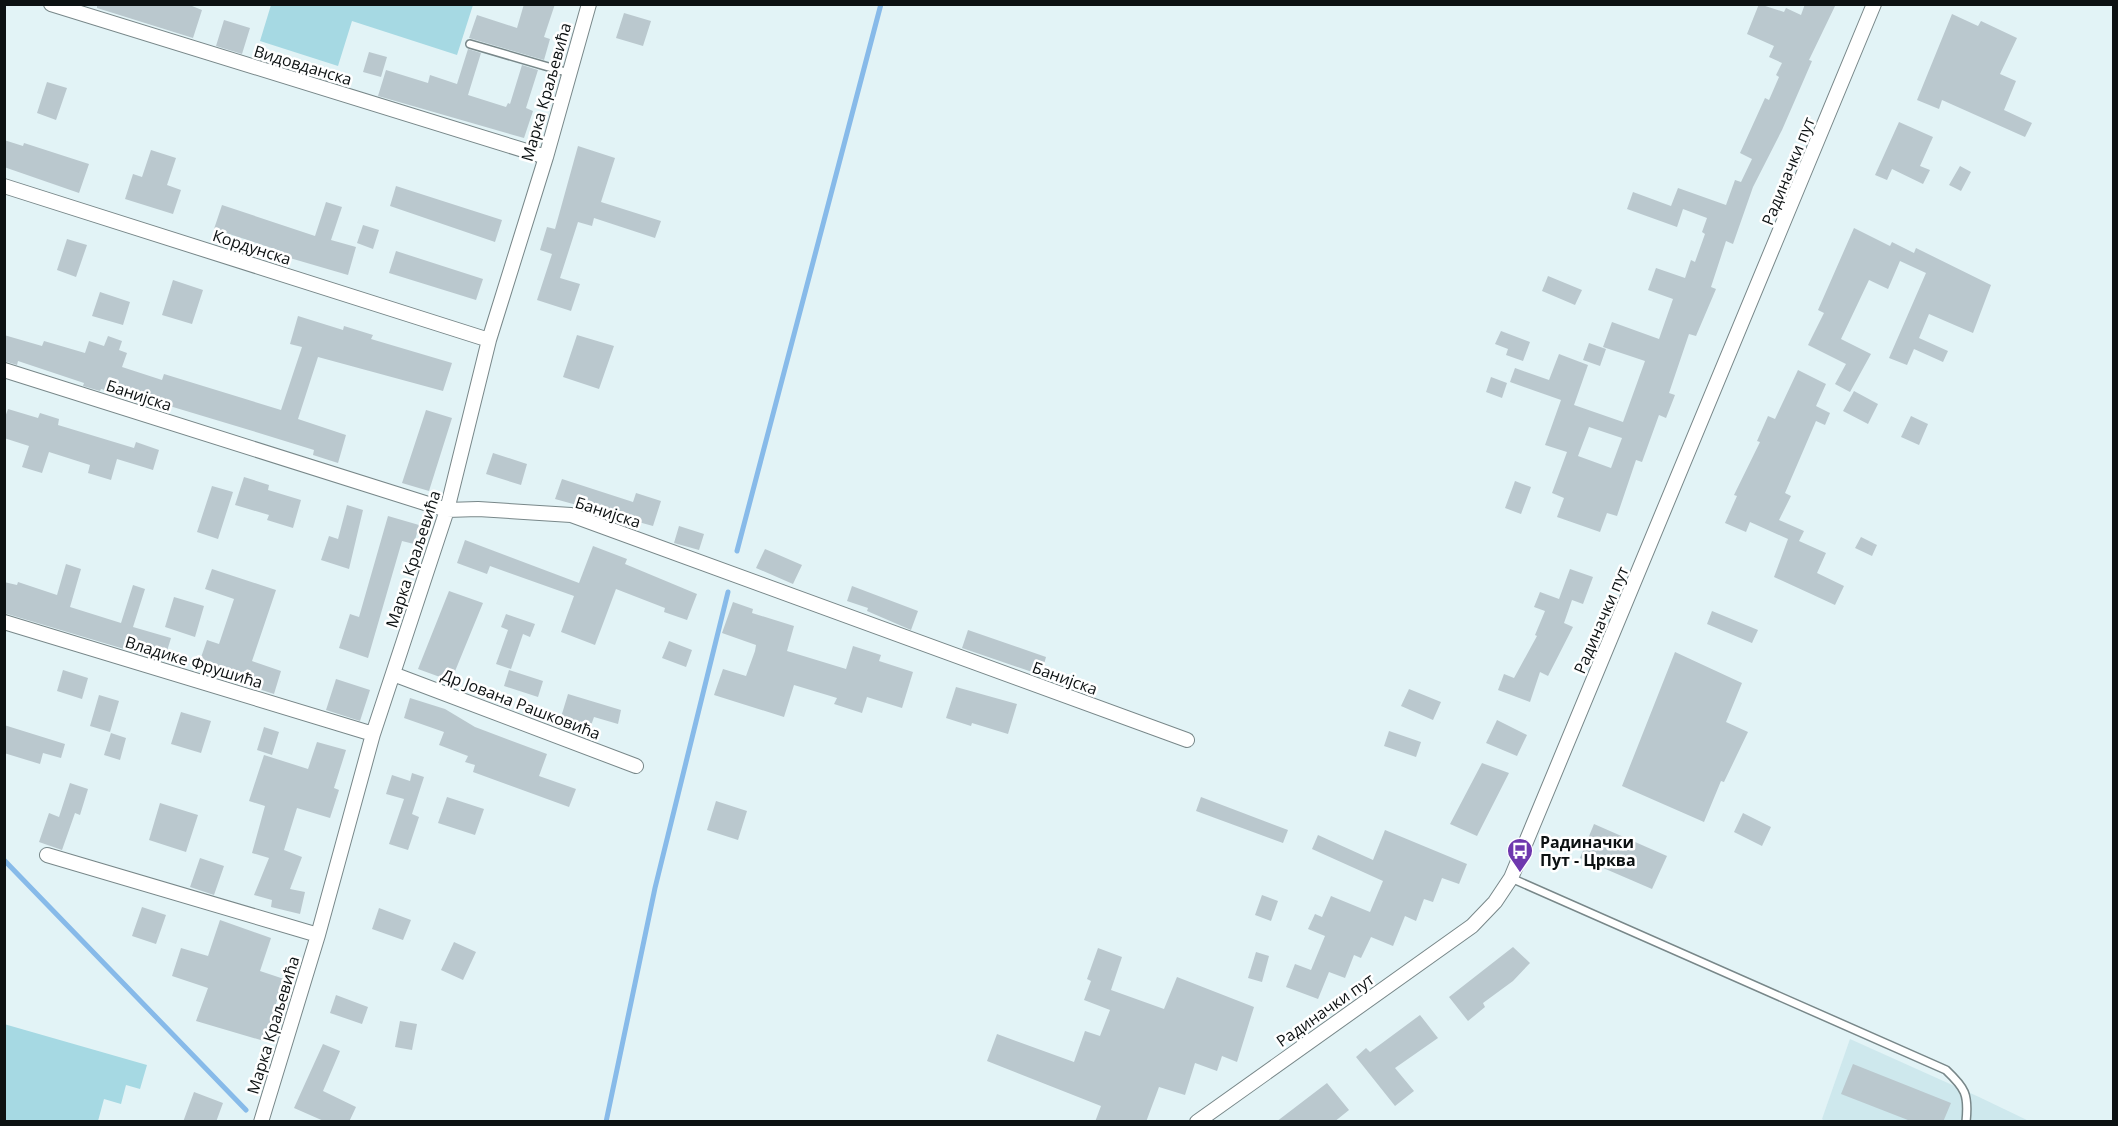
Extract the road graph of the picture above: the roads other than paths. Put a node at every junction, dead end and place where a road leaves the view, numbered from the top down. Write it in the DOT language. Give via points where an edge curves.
graph roads {
  1 [pos="51,4"];
  2 [pos="589,4"];
  3 [pos="1874,4"];
  4 [pos="470,44"];
  5 [pos="569,73"];
  6 [pos="546,157"];
  7 [pos="4,186"];
  8 [pos="489,340"];
  9 [pos="4,370"];
  10 [pos="447,510"];
  11 [pos="4,622"];
  12 [pos="393,674"];
  13 [pos="373,734"];
  14 [pos="1187,740"];
  15 [pos="636,766"];
  16 [pos="47,855"];
  17 [pos="1511,878"];
  18 [pos="318,935"];
  19 [pos="261,1122"];
  20 [pos="1197,1122"];
  21 [pos="1966,1122"];
  1 -- 6 [label="street, Видовданска"];
  2 -- 5 [label="street, Марка Краљевића"];
  3 -- 17 [label="street, Радиначки пут"];
  4 -- 5 [label="lane"];
  5 -- 6 [label="street, Марка Краљевића"];
  6 -- 8 [label="street, Марка Краљевића"];
  7 -- 8 [label="street, Кордунска"];
  8 -- 10 [label="street, Марка Краљевића"];
  9 -- 10 [label="street, Банијска"];
  10 -- 12 [label="street, Марка Краљевића"];
  10 -- 14 [label="street, Банијска" via="571,515"];
  11 -- 13 [label="street, Владике Фрушића"];
  12 -- 13 [label="street, Марка Краљевића"];
  12 -- 15 [label="street, Др Јована Рашковића"];
  13 -- 18 [label="street, Марка Краљевића"];
  16 -- 18 [label="street"];
  17 -- 20 [label="street, Радиначки пут" via="1472,927"];
  17 -- 21 [label="lane" via="1946,1070 1965,1088"];
  18 -- 19 [label="street, Марка Краљевића"];
}
